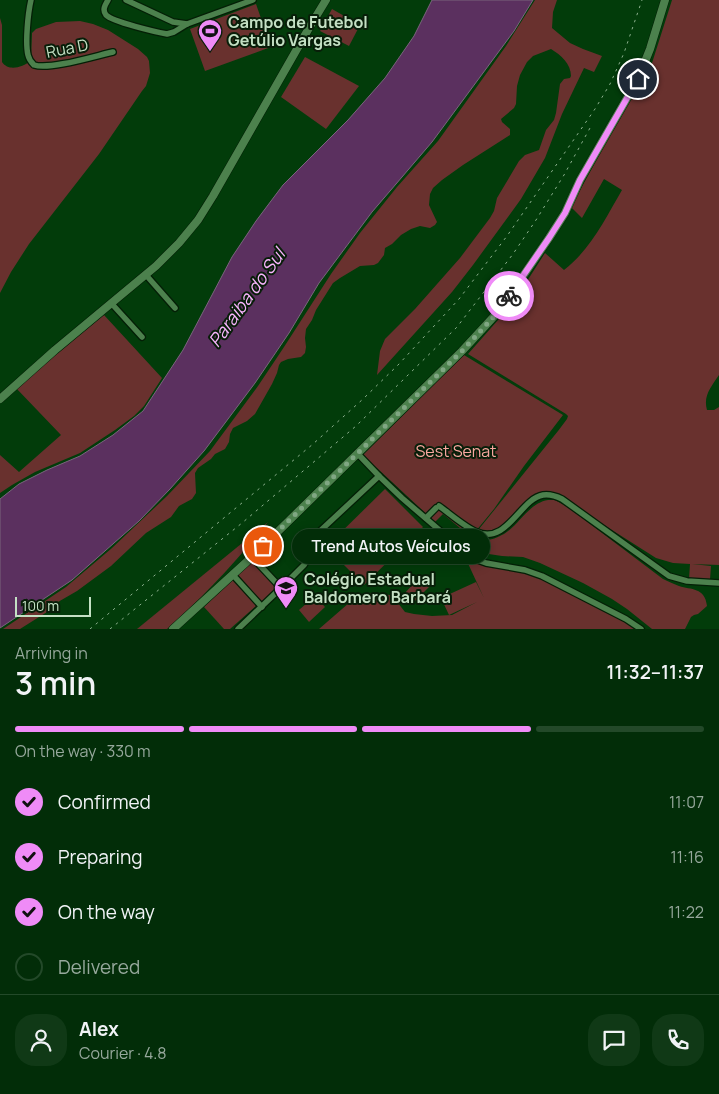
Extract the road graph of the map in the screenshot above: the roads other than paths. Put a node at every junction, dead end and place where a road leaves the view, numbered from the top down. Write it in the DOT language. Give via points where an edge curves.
graph roads {
  1 [pos="108,0"];
  2 [pos="126,0"];
  3 [pos="253,0"];
  4 [pos="326,0"];
  5 [pos="664,0"];
  6 [pos="30,1"];
  7 [pos="187,24"];
  8 [pos="113,52"];
  9 [pos="146,275"];
  10 [pos="112,304"];
  11 [pos="175,308"];
  12 [pos="142,337"];
  13 [pos="0,399"];
  14 [pos="357,453"];
  15 [pos="378,476"];
  16 [pos="426,518"];
  17 [pos="252,557"];
  18 [pos="233,575"];
  19 [pos="719,582"];
  20 [pos="281,588"];
  21 [pos="262,607"];
  22 [pos="173,629"];
  23 [pos="238,629"];
  24 [pos="642,629"];
  1 -- 7 [label="street" via="104,8 106,14 121,22 167,34"];
  2 -- 7 [label="street" via="173,22"];
  3 -- 7 [label="street"];
  4 -- 9 [label="main road" via="198,220"];
  5 -- 14 [label="main road" via="638,79 541,251 499,311"];
  6 -- 8 [label="street, Rua D" via="27,50 34,65 57,65"];
  9 -- 10 [label="main road"];
  9 -- 11 [label="street"];
  10 -- 12 [label="street"];
  10 -- 13 [label="main road"];
  14 -- 15 [label="street"];
  14 -- 17 [label="main road"];
  15 -- 16 [label="street"];
  15 -- 20 [label="street" via="319,532 308,560"];
  16 -- 19 [label="street" via="438,507 474,531 490,534 504,528 536,498 555,496 669,576 687,581"];
  16 -- 24 [label="street" via="472,558 542,576"];
  17 -- 18 [label="main road"];
  17 -- 20 [label="street"];
  18 -- 21 [label="street"];
  18 -- 22 [label="main road"];
  20 -- 21 [label="street"];
  21 -- 23 [label="street"];
}
